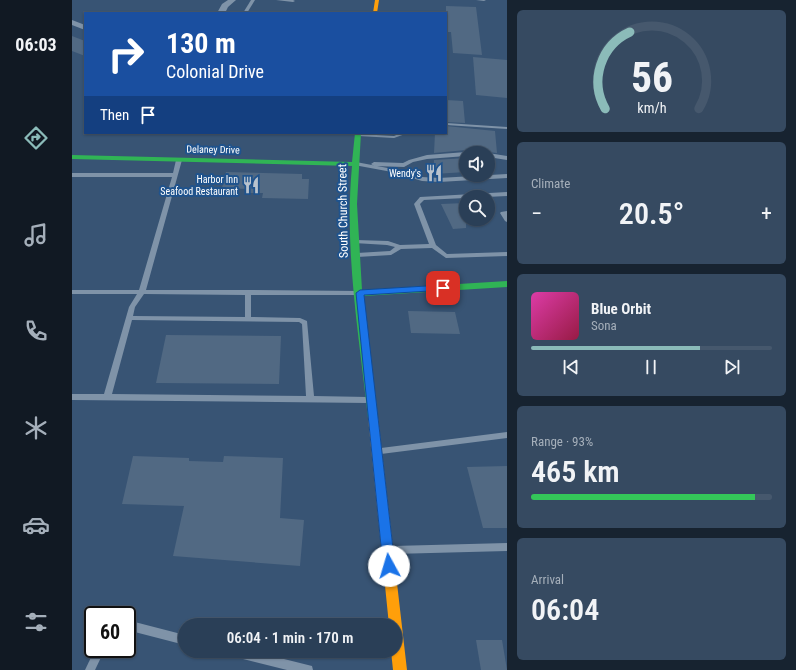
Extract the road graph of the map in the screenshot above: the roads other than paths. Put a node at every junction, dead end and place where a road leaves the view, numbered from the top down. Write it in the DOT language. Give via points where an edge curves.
graph roads {
  1 [pos="232,0"];
  2 [pos="253,0"];
  3 [pos="278,0"];
  4 [pos="377,0"];
  5 [pos="478,0"];
  6 [pos="484,0"];
  7 [pos="293,1"];
  8 [pos="222,12"];
  9 [pos="246,12"];
  10 [pos="375,12"];
  11 [pos="72,22"];
  12 [pos="84,28"];
  13 [pos="447,124"];
  14 [pos="507,128"];
  15 [pos="358,134"];
  16 [pos="403,134"];
  17 [pos="459,155"];
  18 [pos="495,156"];
  19 [pos="72,157"];
  20 [pos="507,158"];
  21 [pos="179,160"];
  22 [pos="354,164"];
  23 [pos="72,175"];
  24 [pos="175,175"];
  25 [pos="507,176"];
  26 [pos="507,194"];
  27 [pos="507,213"];
  28 [pos="507,220"];
  29 [pos="354,241"];
  30 [pos="433,246"];
  31 [pos="400,248"];
  32 [pos="507,254"];
  33 [pos="355,255"];
  34 [pos="507,284"];
  35 [pos="72,292"];
  36 [pos="142,292"];
  37 [pos="248,292"];
  38 [pos="360,293"];
  39 [pos="129,318"];
  40 [pos="248,319"];
  41 [pos="72,397"];
  42 [pos="107,397"];
  43 [pos="310,399"];
  44 [pos="371,400"];
  45 [pos="507,435"];
  46 [pos="376,452"];
  47 [pos="507,547"];
  48 [pos="387,550"];
  49 [pos="136,627"];
  50 [pos="178,638"];
  51 [pos="96,658"];
  52 [pos="259,658"];
  53 [pos="90,670"];
  54 [pos="308,670"];
  55 [pos="400,670"];
  1 -- 8 [label="street"];
  2 -- 9 [label="lane"];
  3 -- 7 [label="lane"];
  4 -- 10 [label="main road"];
  5 -- 6 [label="lane"];
  11 -- 12 [label="street"];
  13 -- 14 [label="lane"];
  15 -- 16 [label="lane" via="394,137"];
  15 -- 22 [label="main road, South Church Street"];
  17 -- 22 [label="lane" via="427,157 404,165"];
  18 -- 20 [label="lane"];
  19 -- 21 [label="main road, Delaney Drive"];
  21 -- 22 [label="main road, Delaney Drive"];
  21 -- 24 [label="lane"];
  22 -- 25 [label="lane" via="422,179"];
  22 -- 29 [label="main road, South Church Street"];
  23 -- 24 [label="lane"];
  24 -- 36 [label="lane"];
  26 -- 30 [label="lane" via="422,198 417,204"];
  27 -- 28 [label="lane" via="503,213"];
  29 -- 31 [label="lane" via="388,243"];
  29 -- 33 [label="main road, South Church Street"];
  30 -- 31 [label="lane"];
  30 -- 32 [label="lane" via="446,256"];
  31 -- 33 [label="lane" via="391,253"];
  33 -- 38 [label="main road, South Church Street"];
  34 -- 38 [label="main road"];
  35 -- 36 [label="lane"];
  36 -- 37 [label="lane"];
  36 -- 39 [label="lane"];
  37 -- 38 [label="lane"];
  37 -- 40 [label="lane"];
  38 -- 44 [label="main road, South Church Street"];
  39 -- 40 [label="lane"];
  39 -- 42 [label="lane"];
  40 -- 43 [label="lane" via="300,320 305,323"];
  41 -- 42 [label="lane"];
  42 -- 43 [label="lane"];
  43 -- 44 [label="lane"];
  44 -- 46 [label="main road, South Church Street"];
  45 -- 46 [label="lane"];
  46 -- 48 [label="main road, South Church Street"];
  47 -- 48 [label="lane"];
  48 -- 55 [label="main road, South Church Street"];
  49 -- 50 [label="lane"];
  51 -- 53 [label="lane"];
  52 -- 54 [label="lane"];
}
